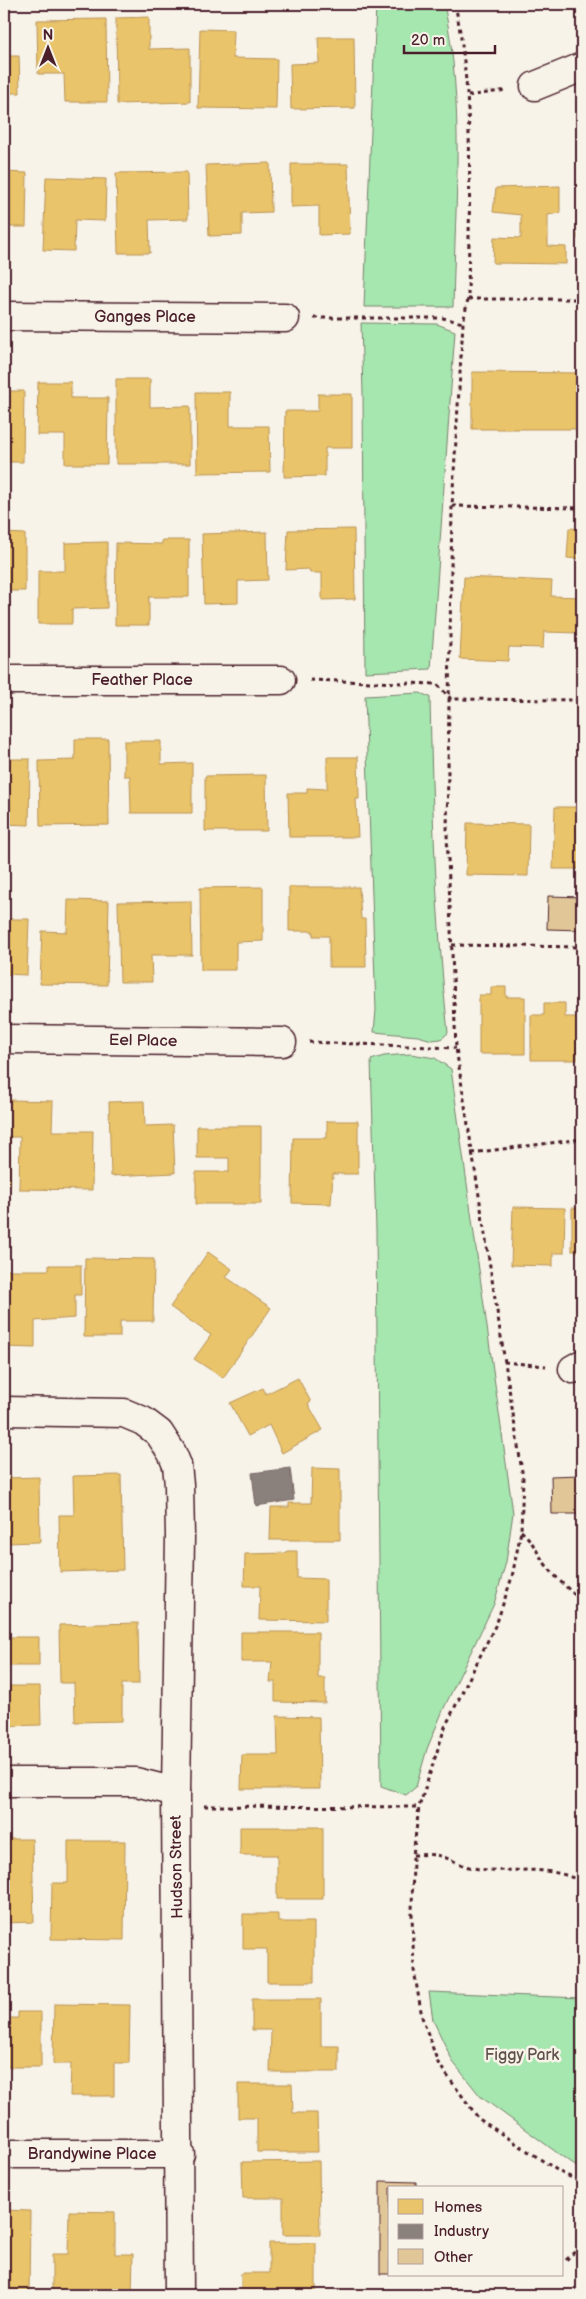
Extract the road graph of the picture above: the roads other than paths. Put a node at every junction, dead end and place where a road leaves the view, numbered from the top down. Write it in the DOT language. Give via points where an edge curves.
graph roads {
  1 [pos="582,67"];
  2 [pos="535,86"];
  3 [pos="4,316"];
  4 [pos="286,318"];
  5 [pos="4,680"];
  6 [pos="281,680"];
  7 [pos="4,1039"];
  8 [pos="282,1042"];
  9 [pos="4,1411"];
  10 [pos="4,1782"];
  11 [pos="176,1792"];
  12 [pos="4,2154"];
  13 [pos="180,2154"];
  14 [pos="180,2295"];
  1 -- 2 [label="street"];
  3 -- 4 [label="street, Ganges Place"];
  5 -- 6 [label="street, Feather Place"];
  7 -- 8 [label="street, Eel Place"];
  9 -- 11 [label="street, Hudson Street" via="124,1413 159,1432 177,1465"];
  10 -- 11 [label="street" via="136,1782"];
  11 -- 13 [label="street, Hudson Street"];
  12 -- 13 [label="street, Brandywine Place"];
  13 -- 14 [label="street, Hudson Street"];
}
